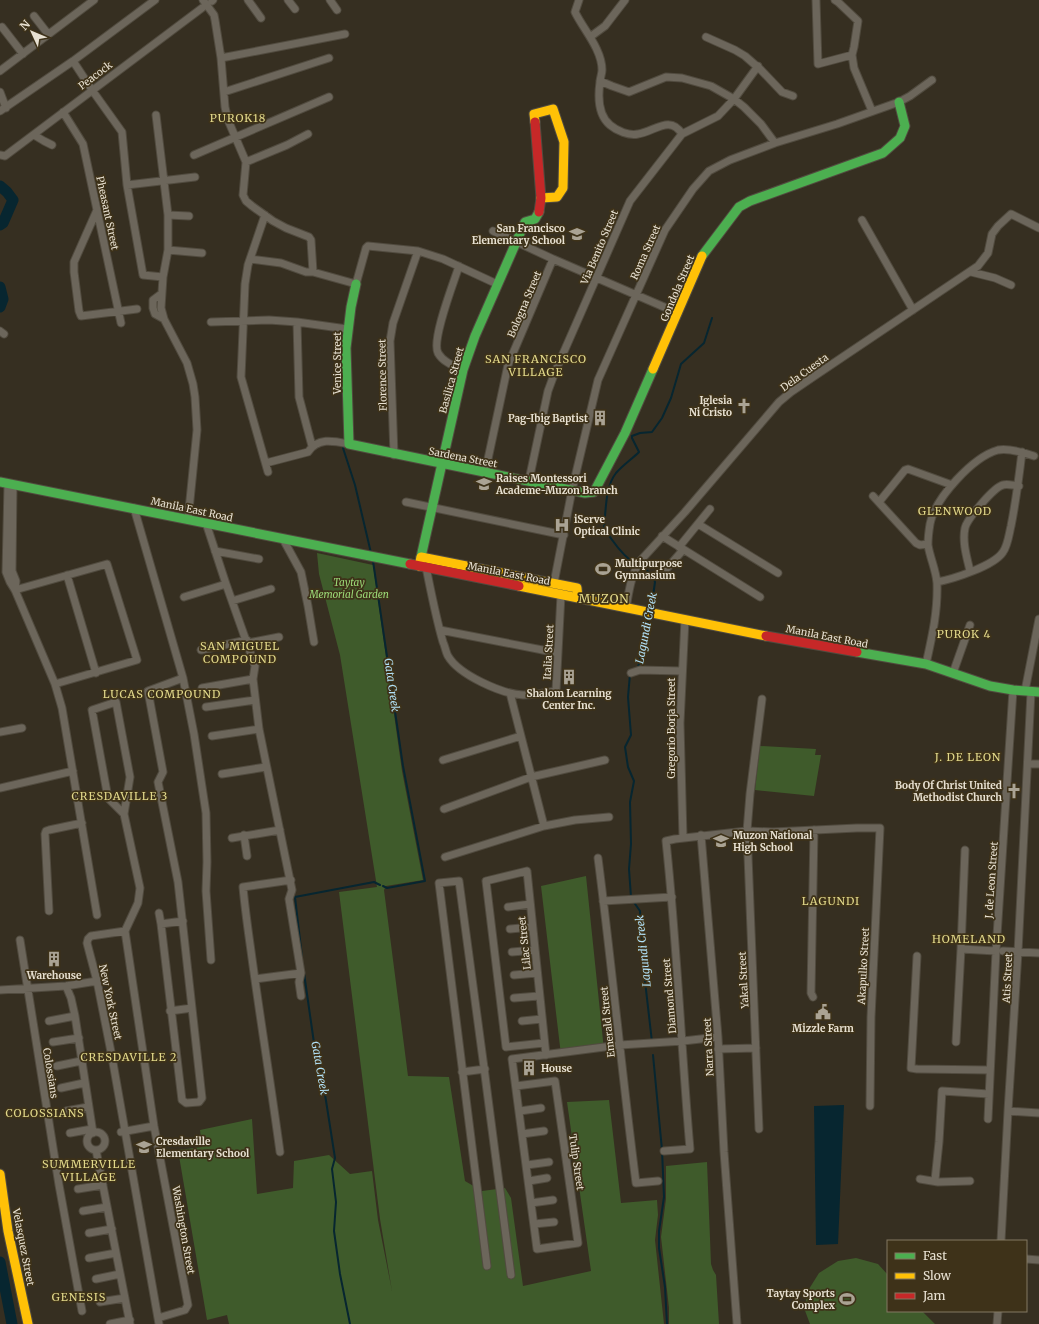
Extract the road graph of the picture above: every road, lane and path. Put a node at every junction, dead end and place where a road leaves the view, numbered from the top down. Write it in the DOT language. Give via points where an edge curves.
graph roads {
  1 [pos="94,0"];
  2 [pos="155,0"];
  3 [pos="203,0"];
  4 [pos="248,0"];
  5 [pos="288,0"];
  6 [pos="330,0"];
  7 [pos="579,0"];
  8 [pos="625,0"];
  9 [pos="816,0"];
  10 [pos="835,0"];
  11 [pos="202,8"];
  12 [pos="295,10"];
  13 [pos="337,10"];
  14 [pos="34,16"];
  15 [pos="261,18"];
  16 [pos="2,27"];
  17 [pos="48,34"];
  18 [pos="345,34"];
  19 [pos="590,37"];
  20 [pos="706,37"];
  21 [pos="23,54"];
  22 [pos="852,55"];
  23 [pos="221,58"];
  24 [pos="329,58"];
  25 [pos="73,61"];
  26 [pos="758,66"];
  27 [pos="0,71"];
  28 [pos="932,80"];
  29 [pos="600,81"];
  30 [pos="92,90"];
  31 [pos="0,92"];
  32 [pos="224,92"];
  33 [pos="793,96"];
  34 [pos="329,97"];
  35 [pos="734,99"];
  36 [pos="899,102"];
  37 [pos="3,110"];
  38 [pos="872,111"];
  39 [pos="63,112"];
  40 [pos="156,114"];
  41 [pos="34,134"];
  42 [pos="308,134"];
  43 [pos="682,134"];
  44 [pos="236,137"];
  45 [pos="775,143"];
  46 [pos="52,145"];
  47 [pos="0,155"];
  48 [pos="194,155"];
  49 [pos="246,162"];
  50 [pos="195,177"];
  51 [pos="164,180"];
  52 [pos="127,185"];
  53 [pos="541,198"];
  54 [pos="97,210"];
  55 [pos="168,215"];
  56 [pos="264,215"];
  57 [pos="189,216"];
  58 [pos="862,220"];
  59 [pos="1039,228"];
  60 [pos="493,231"];
  61 [pos="516,242"];
  62 [pos="168,250"];
  63 [pos="418,251"];
  64 [pos="202,253"];
  65 [pos="250,259"];
  66 [pos="553,259"];
  67 [pos="459,266"];
  68 [pos="313,272"];
  69 [pos="971,272"];
  70 [pos="163,277"];
  71 [pos="596,278"];
  72 [pos="356,284"];
  73 [pos="497,284"];
  74 [pos="1011,285"];
  75 [pos="637,295"];
  76 [pos="137,309"];
  77 [pos="913,310"];
  78 [pos="119,311"];
  79 [pos="678,313"];
  80 [pos="244,321"];
  81 [pos="211,322"];
  82 [pos="297,322"];
  83 [pos="121,323"];
  84 [pos="347,330"];
  85 [pos="463,370"];
  86 [pos="349,444"];
  87 [pos="312,446"];
  88 [pos="1022,452"];
  89 [pos="394,455"];
  90 [pos="1034,456"];
  91 [pos="266,463"];
  92 [pos="441,464"];
  93 [pos="268,472"];
  94 [pos="485,473"];
  95 [pos="529,480"];
  96 [pos="7,484"];
  97 [pos="952,485"];
  98 [pos="1019,486"];
  99 [pos="572,490"];
  100 [pos="873,496"];
  101 [pos="406,502"];
  102 [pos="879,502"];
  103 [pos="432,507"];
  104 [pos="134,508"];
  105 [pos="710,508"];
  106 [pos="188,520"];
  107 [pos="206,523"];
  108 [pos="698,524"];
  109 [pos="564,535"];
  110 [pos="662,536"];
  111 [pos="283,539"];
  112 [pos="928,544"];
  113 [pos="681,549"];
  114 [pos="215,551"];
  115 [pos="421,557"];
  116 [pos="259,559"];
  117 [pos="423,567"];
  118 [pos="487,569"];
  119 [pos="3,570"];
  120 [pos="970,571"];
  121 [pos="778,573"];
  122 [pos="662,574"];
  123 [pos="67,575"];
  124 [pos="484,580"];
  125 [pos="937,582"];
  126 [pos="554,583"];
  127 [pos="226,584"];
  128 [pos="15,590"];
  129 [pos="271,590"];
  130 [pos="556,594"];
  131 [pos="184,597"];
  132 [pos="760,597"];
  133 [pos="578,598"];
  134 [pos="232,601"];
  135 [pos="626,608"];
  136 [pos="685,619"];
  137 [pos="1039,619"];
  138 [pos="970,625"];
  139 [pos="440,630"];
  140 [pos="279,637"];
  141 [pos="248,642"];
  142 [pos="314,642"];
  143 [pos="201,650"];
  144 [pos="558,654"];
  145 [pos="926,664"];
  146 [pos="682,671"];
  147 [pos="96,673"];
  148 [pos="631,673"];
  149 [pos="953,674"];
  150 [pos="183,678"];
  151 [pos="253,679"];
  152 [pos="55,684"];
  153 [pos="202,688"];
  154 [pos="1013,690"];
  155 [pos="1032,692"];
  156 [pos="510,693"];
  157 [pos="255,700"];
  158 [pos="762,700"];
  159 [pos="206,708"];
  160 [pos="22,728"];
  161 [pos="259,729"];
  162 [pos="0,732"];
  163 [pos="212,736"];
  164 [pos="521,736"];
  165 [pos="443,760"];
  166 [pos="604,760"];
  167 [pos="1028,764"];
  168 [pos="1039,764"];
  169 [pos="266,767"];
  170 [pos="73,771"];
  171 [pos="222,774"];
  172 [pos="531,777"];
  173 [pos="0,788"];
  174 [pos="444,809"];
  175 [pos="124,814"];
  176 [pos="609,817"];
  177 [pos="82,823"];
  178 [pos="544,826"];
  179 [pos="280,830"];
  180 [pos="814,830"];
  181 [pos="747,831"];
  182 [pos="244,835"];
  183 [pos="701,835"];
  184 [pos="683,837"];
  185 [pos="232,838"];
  186 [pos="965,850"];
  187 [pos="247,856"];
  188 [pos="445,857"];
  189 [pos="598,858"];
  190 [pos="291,880"];
  191 [pos="672,897"];
  192 [pos="603,901"];
  193 [pos="530,904"];
  194 [pos="508,906"];
  195 [pos="49,911"];
  196 [pos="159,912"];
  197 [pos="97,914"];
  198 [pos="183,921"];
  199 [pos="160,924"];
  200 [pos="532,927"];
  201 [pos="510,929"];
  202 [pos="125,931"];
  203 [pos="20,940"];
  204 [pos="961,949"];
  205 [pos="535,950"];
  206 [pos="1000,951"];
  207 [pos="512,952"];
  208 [pos="1018,952"];
  209 [pos="1039,953"];
  210 [pos="917,956"];
  211 [pos="211,960"];
  212 [pos="301,973"];
  213 [pos="537,973"];
  214 [pos="514,975"];
  215 [pos="255,979"];
  216 [pos="97,981"];
  217 [pos="66,986"];
  218 [pos="28,988"];
  219 [pos="0,990"];
  220 [pos="301,996"];
  221 [pos="539,996"];
  222 [pos="813,997"];
  223 [pos="514,998"];
  224 [pos="192,1008"];
  225 [pos="170,1010"];
  226 [pos="75,1016"];
  227 [pos="542,1019"];
  228 [pos="48,1020"];
  229 [pos="522,1021"];
  230 [pos="718,1037"];
  231 [pos="79,1038"];
  232 [pos="683,1041"];
  233 [pos="52,1042"];
  234 [pos="956,1042"];
  235 [pos="544,1043"];
  236 [pos="620,1045"];
  237 [pos="756,1048"];
  238 [pos="718,1049"];
  239 [pos="546,1055"];
  240 [pos="81,1061"];
  241 [pos="57,1066"];
  242 [pos="485,1069"];
  243 [pos="990,1070"];
  244 [pos="462,1072"];
  245 [pos="84,1084"];
  246 [pos="516,1086"];
  247 [pos="61,1088"];
  248 [pos="990,1094"];
  249 [pos="870,1106"];
  250 [pos="88,1107"];
  251 [pos="541,1108"];
  252 [pos="66,1111"];
  253 [pos="520,1111"];
  254 [pos="1008,1111"];
  255 [pos="1039,1113"];
  256 [pos="988,1119"];
  257 [pos="154,1126"];
  258 [pos="759,1129"];
  259 [pos="92,1131"];
  260 [pos="544,1131"];
  261 [pos="123,1132"];
  262 [pos="70,1133"];
  263 [pos="522,1134"];
  264 [pos="96,1150"];
  265 [pos="664,1151"];
  266 [pos="280,1152"];
  267 [pos="98,1162"];
  268 [pos="549,1162"];
  269 [pos="80,1165"];
  270 [pos="526,1165"];
  271 [pos="0,1174"];
  272 [pos="547,1178"];
  273 [pos="920,1179"];
  274 [pos="934,1180"];
  275 [pos="528,1181"];
  276 [pos="658,1181"];
  277 [pos="970,1181"];
  278 [pos="103,1185"];
  279 [pos="78,1189"];
  280 [pos="553,1200"];
  281 [pos="531,1203"];
  282 [pos="107,1207"];
  283 [pos="83,1211"];
  284 [pos="554,1222"];
  285 [pos="534,1224"];
  286 [pos="112,1230"];
  287 [pos="89,1233"];
  288 [pos="1001,1240"];
  289 [pos="116,1253"];
  290 [pos="89,1258"];
  291 [pos="1027,1259"];
  292 [pos="1039,1260"];
  293 [pos="487,1266"];
  294 [pos="120,1274"];
  295 [pos="511,1275"];
  296 [pos="96,1279"];
  297 [pos="125,1298"];
  298 [pos="100,1302"];
  299 [pos="82,1311"];
  300 [pos="998,1312"];
  301 [pos="159,1321"];
  302 [pos="130,1322"];
  303 [pos="28,1324"];
  304 [pos="110,1324"];
  305 [pos="737,1324"];
  306 [pos="997,1324"];
  1 -- 17 [label="street"];
  2 -- 25 [label="street"];
  3 -- 23 [label="street" via="214,15"];
  4 -- 15 [label="street"];
  5 -- 12 [label="street"];
  6 -- 13 [label="street"];
  7 -- 19 [label="street" via="575,12"];
  8 -- 19 [label="street" via="605,26"];
  9 -- 22 [label="street" via="818,64"];
  10 -- 22 [label="street" via="858,21"];
  11 -- 30 [label="street, Peacock"];
  14 -- 17 [label="street"];
  16 -- 21 [label="street"];
  17 -- 21 [label="street"];
  18 -- 23 [label="street"];
  19 -- 29 [label="street" via="602,69"];
  20 -- 26 [label="street" via="735,50"];
  21 -- 27 [label="street"];
  22 -- 38 [label="street" via="854,68"];
  23 -- 32 [label="street"];
  24 -- 32 [label="street"];
  25 -- 30 [label="street"];
  25 -- 37 [label="street"];
  26 -- 33 [label="street" via="782,92"];
  26 -- 35 [label="street, Via Benito Street"];
  28 -- 36 [label="street, Roma Street"];
  29 -- 35 [label="street" via="629,92 666,77 682,78 711,86"];
  29 -- 43 [label="street" via="601,112 609,124 621,132 638,134 670,124 678,127"];
  30 -- 39 [label="street, Peacock"];
  30 -- 52 [label="street" via="120,129"];
  31 -- 37 [label="street"];
  32 -- 44 [label="street" via="228,120"];
  34 -- 44 [label="street"];
  35 -- 43 [label="street, Via Benito Street" via="718,116"];
  35 -- 45 [label="street" via="761,124"];
  36 -- 38 [label="street, Roma Street"];
  36 -- 79 [label="street, Gondola Street" via="905,126 900,138 883,153 739,207 702,256"];
  38 -- 45 [label="street, Roma Street"];
  39 -- 41 [label="street, Peacock"];
  39 -- 54 [label="street, Pheasant Street" via="83,144"];
  40 -- 51 [label="street"];
  41 -- 46 [label="street"];
  41 -- 47 [label="street, Peacock" via="5,156"];
  42 -- 49 [label="street"];
  43 -- 71 [label="street, Via Benito Street" via="630,201"];
  44 -- 48 [label="street"];
  44 -- 49 [label="street"];
  45 -- 75 [label="street, Roma Street" via="709,171 693,189 666,230"];
  49 -- 56 [label="street" via="242,194 246,201"];
  50 -- 51 [label="street"];
  51 -- 52 [label="street"];
  51 -- 55 [label="street"];
  52 -- 70 [label="street" via="143,275"];
  53 -- 53 [label="street, Basilica Street" via="534,114 553,109 564,142 563,188 557,197"];
  53 -- 61 [label="street, Basilica Street" via="540,211 535,219 525,222"];
  54 -- 78 [label="street, Pheasant Street"];
  54 -- 78 [label="street" via="74,262 79,311 81,316"];
  55 -- 57 [label="street"];
  55 -- 62 [label="street"];
  56 -- 65 [label="street"];
  56 -- 68 [label="street" via="286,228 309,237"];
  58 -- 77 [label="street"];
  59 -- 69 [label="street, Dela Cuesta" via="1011,214 992,234 988,253"];
  60 -- 61 [label="street"];
  61 -- 66 [label="street"];
  61 -- 73 [label="street, Basilica Street"];
  62 -- 64 [label="street"];
  62 -- 70 [label="street"];
  63 -- 67 [label="street"];
  63 -- 72 [label="street" via="368,246"];
  63 -- 89 [label="street, Florence Street" via="393,323 390,341"];
  65 -- 68 [label="street" via="281,263"];
  65 -- 80 [label="street" via="245,284"];
  66 -- 71 [label="street"];
  66 -- 94 [label="street, Bologna Street" via="508,365"];
  67 -- 73 [label="street"];
  67 -- 85 [label="street" via="437,336 437,352 445,362"];
  68 -- 72 [label="street"];
  69 -- 74 [label="street"];
  69 -- 77 [label="street, Dela Cuesta"];
  70 -- 106 [label="street" via="161,308 164,320 187,363 195,397 197,430"];
  71 -- 75 [label="street"];
  71 -- 95 [label="street, Via Benito Street" via="548,391"];
  72 -- 84 [label="street, Venice Street"];
  73 -- 85 [label="street, Basilica Street"];
  75 -- 79 [label="street"];
  75 -- 99 [label="street, Roma Street" via="598,380"];
  76 -- 78 [label="street"];
  77 -- 110 [label="street, Dela Cuesta" via="813,376 779,402"];
  78 -- 83 [label="street, Pheasant Street"];
  79 -- 99 [label="street, Gondola Street" via="625,433 598,486 594,492"];
  80 -- 81 [label="street"];
  80 -- 82 [label="street"];
  80 -- 91 [label="street" via="241,377"];
  82 -- 84 [label="street"];
  82 -- 87 [label="street" via="299,397"];
  84 -- 86 [label="street, Venice Street"];
  85 -- 92 [label="street, Basilica Street"];
  86 -- 87 [label="street" via="328,440"];
  86 -- 89 [label="street, Sardena Street"];
  87 -- 91 [label="street" via="308,452"];
  88 -- 90 [label="street"];
  88 -- 97 [label="street" via="1000,450 989,454"];
  88 -- 98 [label="street"];
  89 -- 92 [label="street, Sardena Street"];
  91 -- 93 [label="street"];
  92 -- 94 [label="street, Sardena Street"];
  92 -- 103 [label="street, Basilica Street"];
  94 -- 95 [label="street, Sardena Street"];
  95 -- 99 [label="street, Sardena Street"];
  96 -- 104 [label="street, Manila East Road"];
  96 -- 119 [label="street"];
  96 -- 128 [label="street"];
  97 -- 102 [label="street" via="908,469"];
  97 -- 112 [label="street" via="933,511"];
  98 -- 120 [label="street" via="1004,552 996,560"];
  98 -- 120 [label="street" via="1004,484 997,488 970,518 965,533"];
  99 -- 109 [label="street, Roma Street"];
  100 -- 102 [label="street"];
  101 -- 103 [label="street"];
  102 -- 112 [label="street" via="916,543"];
  103 -- 109 [label="street"];
  103 -- 115 [label="street, Basilica Street"];
  104 -- 106 [label="street, Manila East Road"];
  104 -- 150 [label="street"];
  105 -- 108 [label="street"];
  106 -- 107 [label="street, Manila East Road"];
  107 -- 111 [label="street, Manila East Road"];
  107 -- 114 [label="street"];
  108 -- 113 [label="street"];
  108 -- 121 [label="street"];
  109 -- 126 [label="street, Roma Street"];
  110 -- 113 [label="street"];
  110 -- 135 [label="street, Dela Cuesta" via="636,567"];
  111 -- 117 [label="street, Manila East Road"];
  111 -- 142 [label="street" via="301,572"];
  112 -- 125 [label="street"];
  113 -- 122 [label="street"];
  113 -- 132 [label="street"];
  114 -- 116 [label="street"];
  114 -- 127 [label="street"];
  115 -- 117 [label="street, Basilica Street"];
  115 -- 118 [label="street"];
  117 -- 124 [label="street, Manila East Road"];
  117 -- 139 [label="street, Italia Street"];
  118 -- 124 [label="street"];
  118 -- 126 [label="street"];
  119 -- 128 [label="street"];
  120 -- 125 [label="street" via="954,579"];
  123 -- 128 [label="street"];
  123 -- 147 [label="street"];
  123 -- 147 [label="street" via="107,564 137,660"];
  124 -- 130 [label="street, Manila East Road"];
  125 -- 145 [label="street" via="934,631"];
  126 -- 130 [label="street"];
  126 -- 133 [label="street" via="577,588"];
  127 -- 131 [label="street"];
  127 -- 134 [label="street"];
  128 -- 152 [label="street"];
  129 -- 134 [label="street"];
  130 -- 133 [label="street, Manila East Road"];
  130 -- 144 [label="street, Italia Street"];
  133 -- 135 [label="street, Manila East Road"];
  134 -- 141 [label="street"];
  135 -- 136 [label="street, Manila East Road"];
  136 -- 145 [label="street, Manila East Road"];
  136 -- 146 [label="street, Gregorio Borja Street"];
  137 -- 155 [label="street, Atis Street"];
  138 -- 149 [label="street"];
  139 -- 144 [label="street"];
  139 -- 156 [label="street, Italia Street" via="448,656 460,669 496,689"];
  140 -- 141 [label="street"];
  141 -- 143 [label="street"];
  141 -- 151 [label="street" via="255,666"];
  144 -- 156 [label="street, Italia Street" via="556,691 523,695"];
  145 -- 149 [label="street, Manila East Road"];
  146 -- 148 [label="street" via="640,670"];
  146 -- 184 [label="street, Gregorio Borja Street" via="680,723"];
  147 -- 152 [label="street"];
  149 -- 154 [label="street, Manila East Road" via="990,686"];
  150 -- 198 [label="street" via="148,691 163,772 158,782"];
  150 -- 211 [label="street" via="206,813 206,891"];
  151 -- 153 [label="street"];
  151 -- 157 [label="street"];
  152 -- 170 [label="street"];
  154 -- 155 [label="street, Manila East Road"];
  154 -- 206 [label="street, J. de Leon Street"];
  155 -- 167 [label="street, Atis Street"];
  156 -- 164 [label="street"];
  157 -- 159 [label="street"];
  157 -- 161 [label="street"];
  158 -- 181 [label="street, Yakal Street"];
  160 -- 162 [label="street"];
  161 -- 163 [label="street"];
  161 -- 169 [label="street"];
  164 -- 165 [label="street"];
  164 -- 172 [label="street"];
  166 -- 172 [label="street"];
  167 -- 168 [label="street"];
  167 -- 208 [label="street, Atis Street"];
  169 -- 171 [label="street"];
  169 -- 179 [label="street"];
  170 -- 173 [label="street"];
  170 -- 177 [label="street"];
  172 -- 174 [label="street"];
  172 -- 178 [label="street"];
  175 -- 175 [label="street" via="130,776 116,702 92,710 108,798"];
  175 -- 202 [label="street" via="140,888 138,903"];
  176 -- 178 [label="street"];
  177 -- 195 [label="street" via="49,830 45,834"];
  177 -- 197 [label="street"];
  178 -- 188 [label="street"];
  179 -- 182 [label="street"];
  179 -- 190 [label="street"];
  180 -- 181 [label="street"];
  180 -- 222 [label="street" via="811,993"];
  180 -- 249 [label="street, Akapulko Street" via="880,828 871,1017"];
  181 -- 183 [label="street"];
  181 -- 237 [label="street, Yakal Street"];
  182 -- 185 [label="street"];
  182 -- 187 [label="street"];
  183 -- 184 [label="street"];
  183 -- 230 [label="street, Narra Street"];
  184 -- 191 [label="street, Diamond Street" via="666,841"];
  186 -- 204 [label="street"];
  189 -- 192 [label="street, Emerald Street"];
  190 -- 212 [label="street" via="292,890 289,899"];
  190 -- 215 [label="street" via="243,887"];
  191 -- 192 [label="street"];
  191 -- 232 [label="street, Diamond Street"];
  192 -- 236 [label="street, Emerald Street"];
  193 -- 194 [label="street"];
  193 -- 200 [label="street, Lilac Street"];
  193 -- 235 [label="street, Lilac Street" via="527,871 486,881 506,1047"];
  196 -- 199 [label="street"];
  198 -- 199 [label="street"];
  198 -- 224 [label="street"];
  199 -- 225 [label="street"];
  200 -- 201 [label="street"];
  200 -- 205 [label="street, Lilac Street"];
  202 -- 216 [label="street, New York Street" via="91,936 88,939 87,944"];
  202 -- 257 [label="street, Washington Street"];
  203 -- 218 [label="street, Colossians"];
  204 -- 206 [label="street"];
  204 -- 234 [label="street"];
  205 -- 207 [label="street"];
  205 -- 213 [label="street, Lilac Street"];
  206 -- 208 [label="street"];
  206 -- 243 [label="street, J. de Leon Street"];
  208 -- 209 [label="street"];
  208 -- 254 [label="street, Atis Street"];
  210 -- 243 [label="street" via="911,1068"];
  212 -- 215 [label="street"];
  212 -- 220 [label="street"];
  213 -- 214 [label="street"];
  213 -- 221 [label="street, Lilac Street"];
  215 -- 266 [label="street"];
  216 -- 217 [label="street"];
  216 -- 261 [label="street, New York Street"];
  217 -- 218 [label="street"];
  217 -- 226 [label="street"];
  218 -- 219 [label="street"];
  218 -- 299 [label="street, Colossians"];
  221 -- 223 [label="street"];
  221 -- 227 [label="street, Lilac Street"];
  224 -- 225 [label="street"];
  224 -- 225 [label="street" via="202,1098 199,1102 186,1103 182,1100"];
  226 -- 228 [label="street"];
  226 -- 231 [label="street"];
  227 -- 229 [label="street"];
  227 -- 235 [label="street, Lilac Street"];
  230 -- 232 [label="street"];
  230 -- 238 [label="street, Narra Street"];
  231 -- 233 [label="street"];
  231 -- 240 [label="street"];
  232 -- 236 [label="street"];
  232 -- 265 [label="street, Diamond Street" via="690,1149"];
  235 -- 239 [label="street, Lilac Street"];
  236 -- 239 [label="street"];
  236 -- 276 [label="street, Emerald Street" via="636,1183"];
  237 -- 238 [label="street"];
  237 -- 258 [label="street, Yakal Street"];
  238 -- 305 [label="street, Narra Street"];
  239 -- 246 [label="street" via="512,1059"];
  240 -- 241 [label="street"];
  240 -- 245 [label="street"];
  242 -- 244 [label="street"];
  242 -- 244 [label="street" via="460,881 438,883"];
  242 -- 295 [label="street"];
  243 -- 248 [label="street, J. de Leon Street"];
  244 -- 293 [label="street"];
  245 -- 247 [label="street"];
  245 -- 250 [label="street"];
  246 -- 253 [label="street"];
  246 -- 285 [label="street, Tulip Street" via="555,1081 578,1244 537,1249"];
  248 -- 256 [label="street, J. de Leon Street"];
  248 -- 274 [label="street" via="942,1091"];
  250 -- 252 [label="street"];
  250 -- 259 [label="street"];
  251 -- 253 [label="street"];
  253 -- 263 [label="street"];
  254 -- 255 [label="street"];
  254 -- 288 [label="street, Atis Street"];
  257 -- 261 [label="street"];
  257 -- 301 [label="street, Washington Street" via="188,1305 185,1310"];
  259 -- 262 [label="street"];
  259 -- 264 [label="street" via="87,1144"];
  259 -- 264 [label="street" via="104,1139 103,1147"];
  260 -- 263 [label="street"];
  261 -- 301 [label="street, New York Street"];
  263 -- 270 [label="street"];
  264 -- 267 [label="street"];
  267 -- 269 [label="street"];
  267 -- 278 [label="street"];
  268 -- 270 [label="street"];
  270 -- 275 [label="street"];
  271 -- 303 [label="street, Velasquez Street" via="8,1231"];
  272 -- 275 [label="street"];
  273 -- 274 [label="street"];
  274 -- 277 [label="street"];
  275 -- 281 [label="street"];
  278 -- 279 [label="street"];
  278 -- 282 [label="street"];
  280 -- 281 [label="street"];
  281 -- 285 [label="street"];
  282 -- 283 [label="street"];
  282 -- 286 [label="street"];
  284 -- 285 [label="street"];
  286 -- 287 [label="street"];
  286 -- 289 [label="street"];
  289 -- 290 [label="street"];
  289 -- 294 [label="street"];
  291 -- 292 [label="street"];
  294 -- 296 [label="street"];
  294 -- 297 [label="street"];
  297 -- 298 [label="street"];
  297 -- 302 [label="street"];
  300 -- 306 [label="street"];
  302 -- 304 [label="street"];
}
